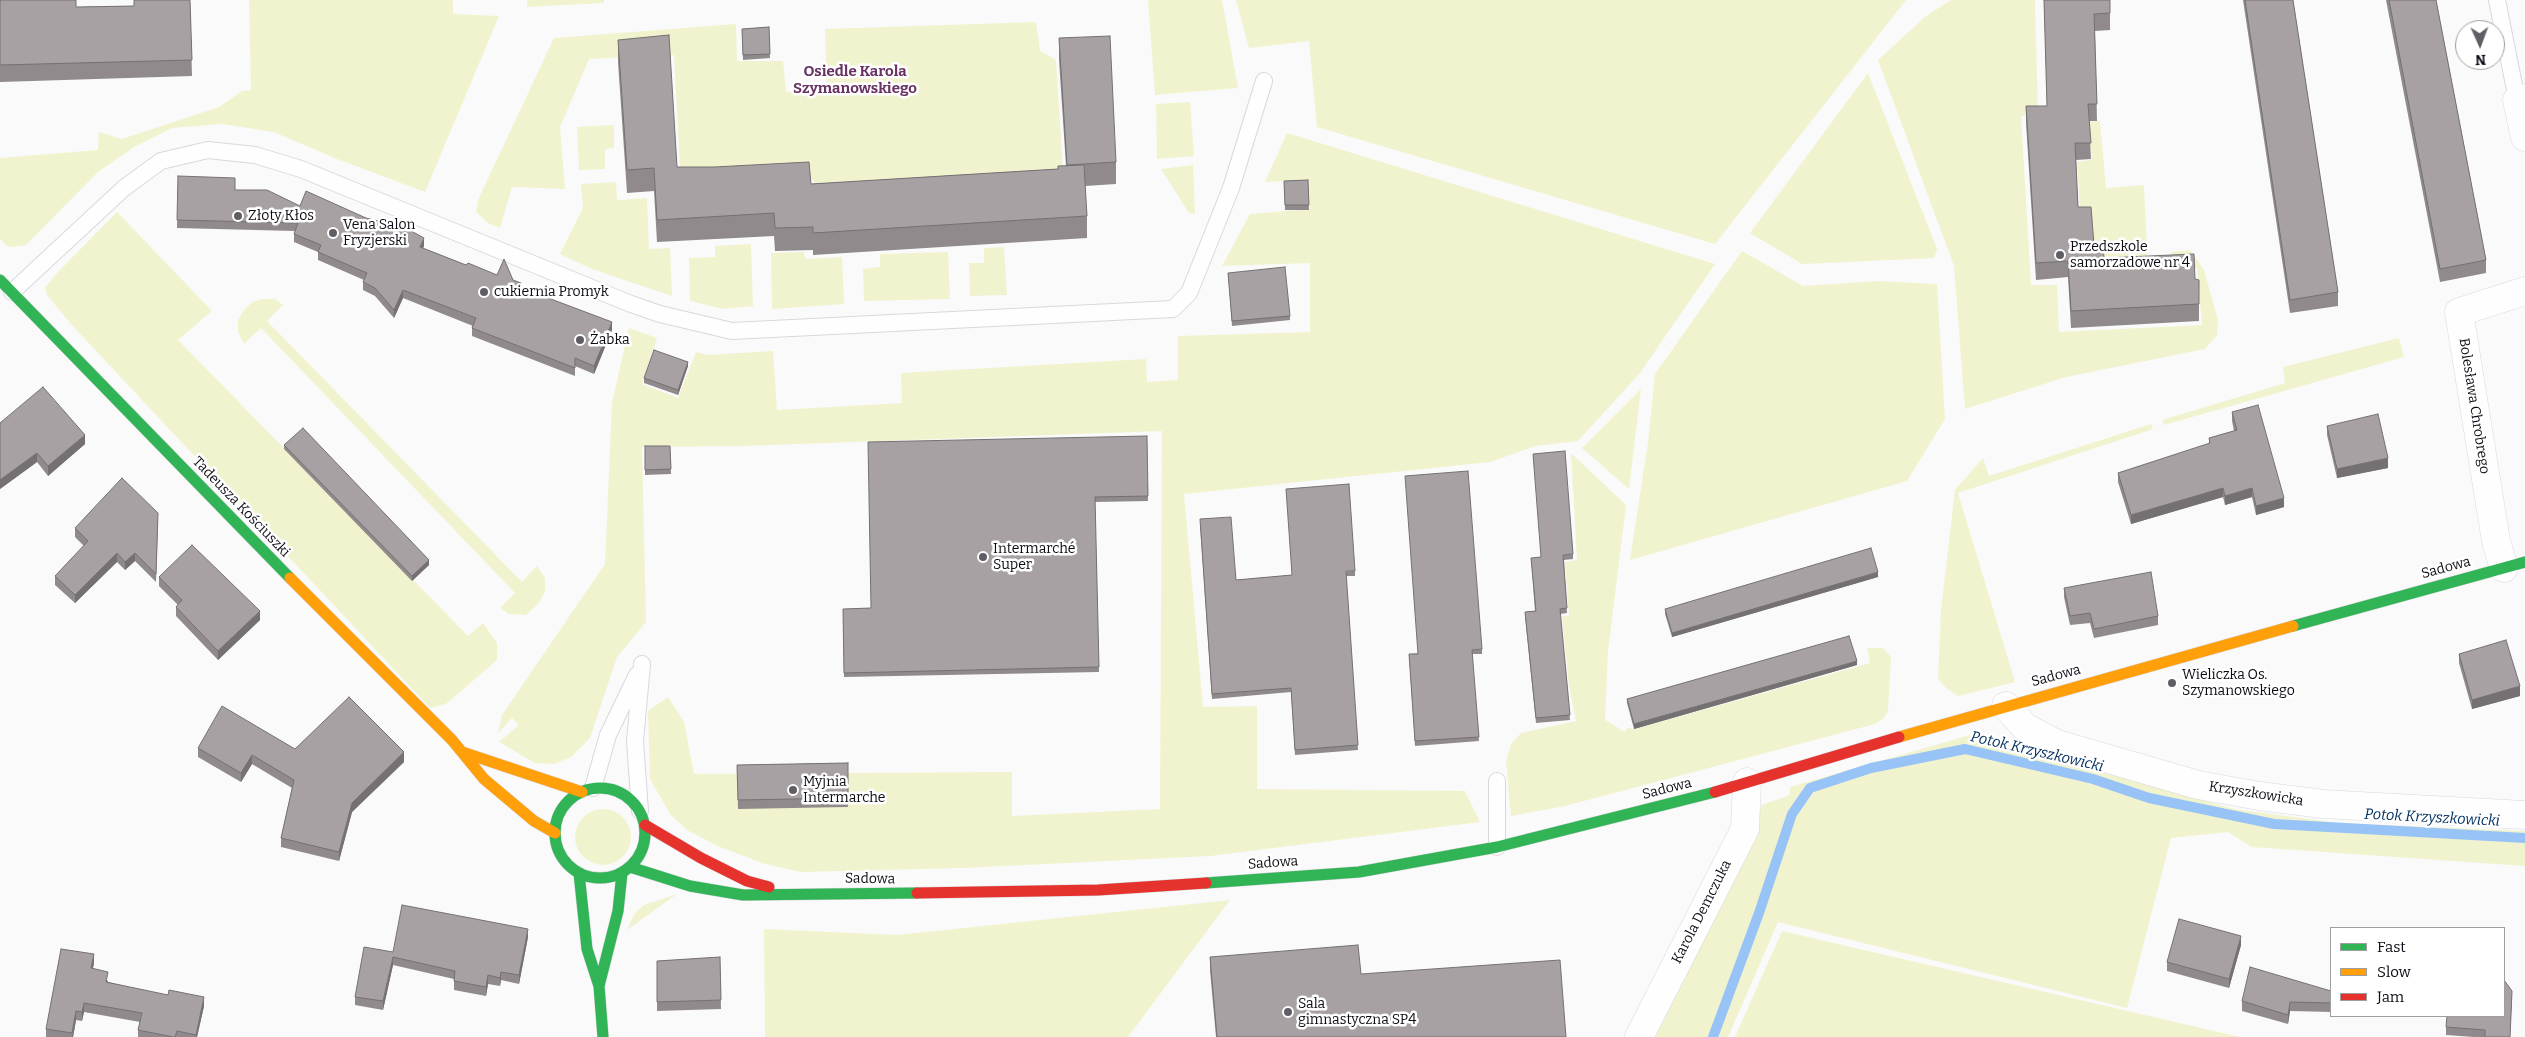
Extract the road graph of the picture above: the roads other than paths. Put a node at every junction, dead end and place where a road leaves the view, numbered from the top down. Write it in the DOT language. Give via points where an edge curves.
graph roads {
  1 [pos="2497,0"];
  2 [pos="1264,81"];
  3 [pos="2521,99"];
  4 [pos="2525,138"];
  5 [pos="6,286"];
  6 [pos="2525,291"];
  7 [pos="2515,565"];
  8 [pos="2006,706"];
  9 [pos="462,752"];
  10 [pos="1497,781"];
  11 [pos="1747,782"];
  12 [pos="587,790"];
  13 [pos="2525,815"];
  14 [pos="642,818"];
  15 [pos="555,832"];
  16 [pos="1497,847"];
  17 [pos="626,870"];
  18 [pos="579,872"];
  19 [pos="792,893"];
  20 [pos="599,986"];
  21 [pos="603,1037"];
  22 [pos="1639,1037"];
  1 -- 3 [label="lane"];
  2 -- 5 [label="lane" via="1230,188 1190,293 1173,309 732,331 631,304 301,170 255,155 208,150 161,161"];
  3 -- 4 [label="street"];
  5 -- 9 [label="street, Tadeusza Kościuszki"];
  6 -- 7 [label="street, Bolesława Chrobrego" via="2459,312 2496,541"];
  7 -- 8 [label="street, Sadowa"];
  8 -- 11 [label="street, Sadowa"];
  8 -- 13 [label="street, Krzyszkowicka" via="2025,727 2057,744 2198,785 2323,804"];
  9 -- 12 [label="street, Tadeusza Kościuszki"];
  9 -- 15 [label="street, Tadeusza Kościuszki" via="484,779 509,801 534,821"];
  10 -- 16 [label="lane"];
  11 -- 16 [label="street, Sadowa"];
  11 -- 22 [label="street, Karola Demczuka" via="1745,829"];
  12 -- 14 [label="street" via="606,788 620,792 631,800"];
  12 -- 14 [label="lane" via="608,735 642,664 635,741"];
  12 -- 15 [label="street" via="563,808"];
  14 -- 17 [label="street" via="645,840 640,855"];
  14 -- 19 [label="street, Sadowa" via="701,858 747,881"];
  15 -- 18 [label="street" via="562,856"];
  16 -- 19 [label="street, Sadowa" via="1359,872 1098,890 902,895"];
  17 -- 18 [label="street" via="600,878"];
  17 -- 19 [label="street, Sadowa" via="734,894"];
  17 -- 20 [label="street"];
  18 -- 20 [label="street" via="587,949"];
  20 -- 21 [label="street"];
}
